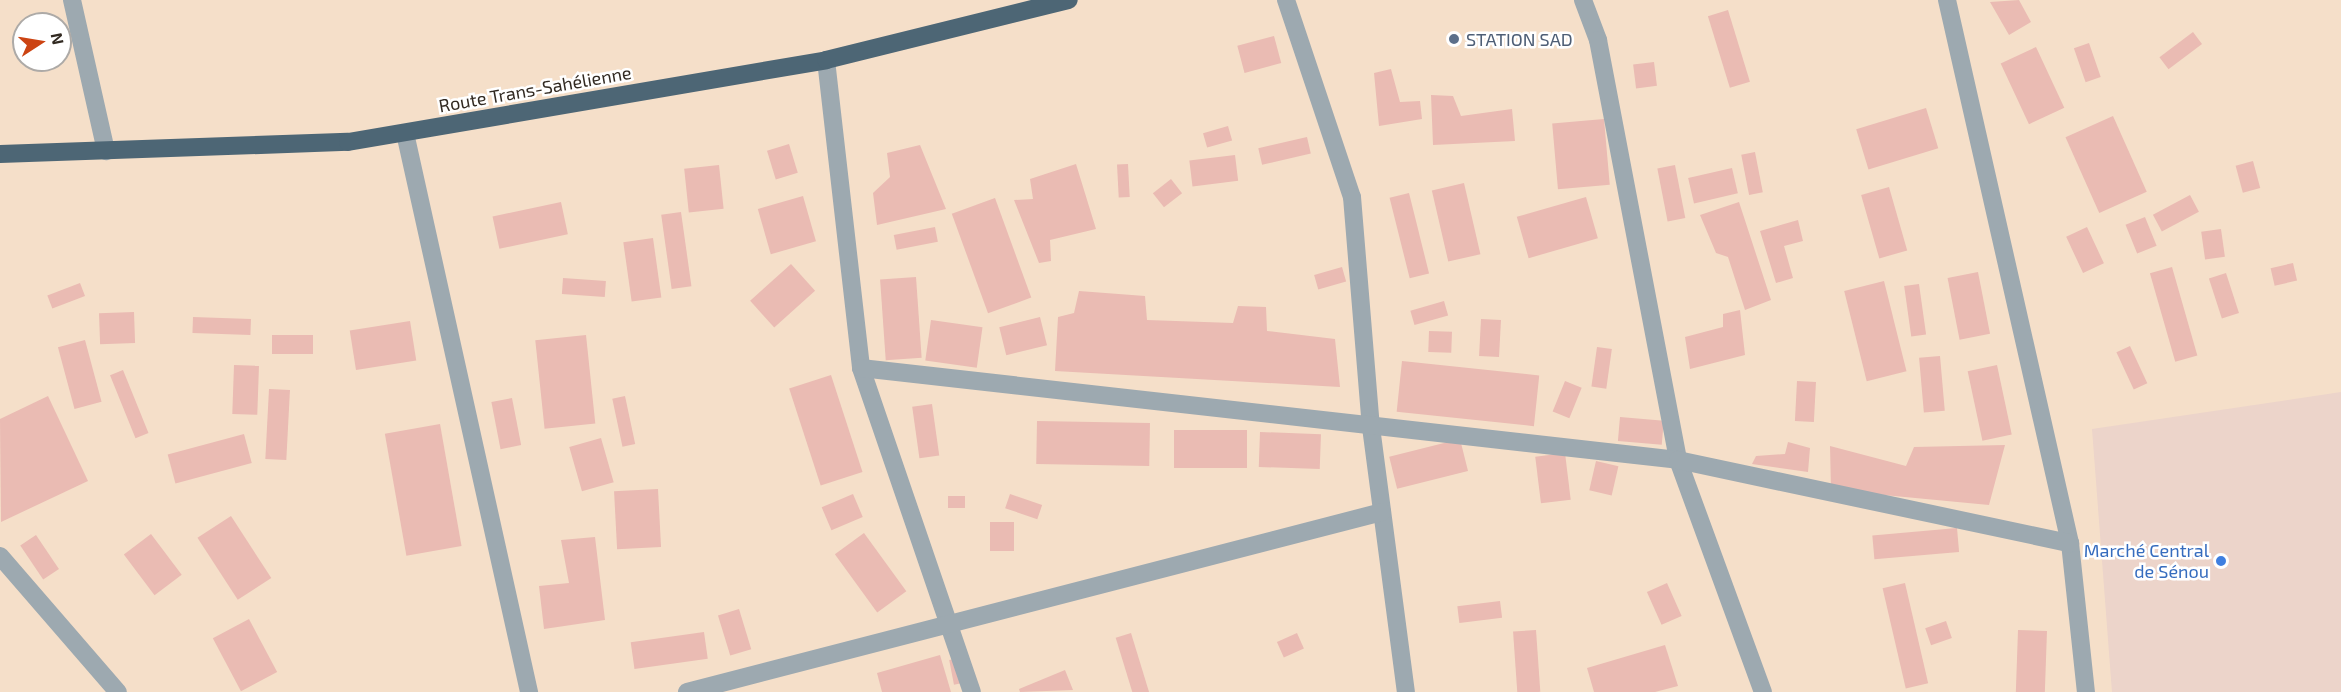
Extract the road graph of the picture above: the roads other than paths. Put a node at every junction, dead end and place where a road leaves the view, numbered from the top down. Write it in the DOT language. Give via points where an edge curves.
graph roads {
  1 [pos="72,0"];
  2 [pos="1069,0"];
  3 [pos="1286,0"];
  4 [pos="1582,0"];
  5 [pos="1947,0"];
  6 [pos="826,60"];
  7 [pos="405,133"];
  8 [pos="106,151"];
  9 [pos="0,154"];
  10 [pos="861,368"];
  11 [pos="1371,427"];
  12 [pos="1678,460"];
  13 [pos="1382,512"];
  14 [pos="2070,543"];
  15 [pos="0,556"];
  16 [pos="952,626"];
  17 [pos="118,692"];
  18 [pos="529,692"];
  19 [pos="687,692"];
  20 [pos="972,692"];
  21 [pos="1406,692"];
  22 [pos="1763,692"];
  23 [pos="2086,692"];
  1 -- 8 [label="street"];
  2 -- 6 [label="highway, Route Trans-Sahélienne"];
  3 -- 11 [label="street" via="1352,197"];
  4 -- 12 [label="street" via="1598,40"];
  5 -- 14 [label="street"];
  6 -- 7 [label="highway, Route Trans-Sahélienne"];
  6 -- 10 [label="street"];
  7 -- 8 [label="highway, Route Trans-Sahélienne" via="348,142"];
  7 -- 18 [label="street"];
  8 -- 9 [label="highway, Route Trans-Sahélienne"];
  10 -- 11 [label="street"];
  10 -- 16 [label="street"];
  11 -- 12 [label="street"];
  11 -- 13 [label="street"];
  12 -- 14 [label="street"];
  12 -- 22 [label="street"];
  13 -- 16 [label="street"];
  13 -- 21 [label="street"];
  14 -- 23 [label="street"];
  15 -- 17 [label="street"];
  16 -- 19 [label="street"];
  16 -- 20 [label="street"];
}
